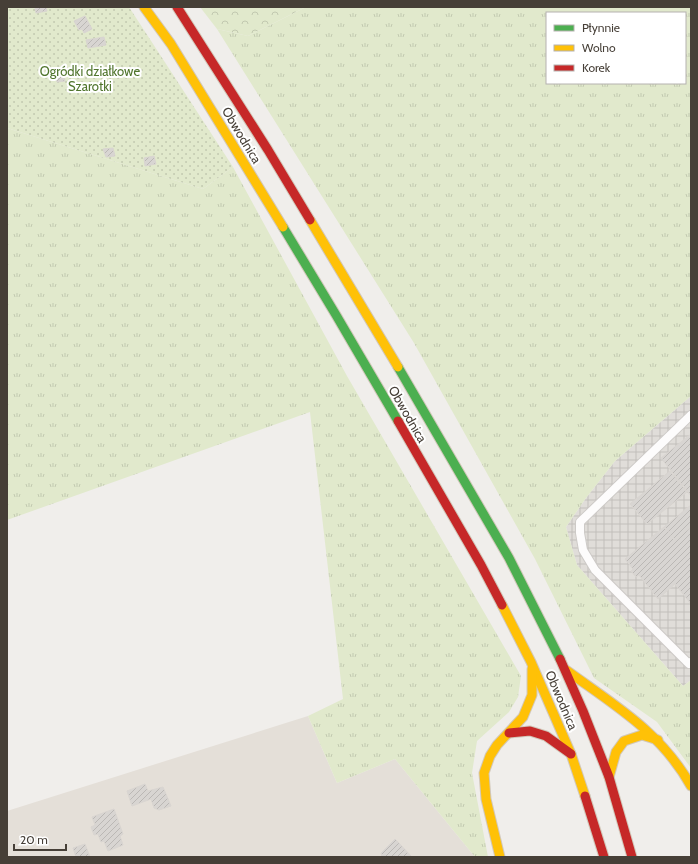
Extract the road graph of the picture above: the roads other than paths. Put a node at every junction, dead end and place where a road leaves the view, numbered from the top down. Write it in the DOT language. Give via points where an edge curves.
graph roads {
  1 [pos="144,7"];
  2 [pos="177,7"];
  3 [pos="691,415"];
  4 [pos="531,662"];
  5 [pos="691,662"];
  6 [pos="565,669"];
  7 [pos="509,733"];
  8 [pos="658,740"];
  9 [pos="571,754"];
  10 [pos="609,777"];
  11 [pos="691,786"];
  12 [pos="500,857"];
  13 [pos="604,857"];
  14 [pos="632,857"];
  1 -- 4 [label="main road, Obwodnica" via="171,44 336,314 481,565"];
  2 -- 6 [label="main road, Obwodnica" via="268,150 389,352 509,558"];
  3 -- 5 [label="lane" via="580,522 580,533 583,550 595,570 689,664"];
  4 -- 7 [label="main road" via="532,695 523,717"];
  4 -- 9 [label="main road, Obwodnica"];
  6 -- 8 [label="main road" via="629,715"];
  6 -- 10 [label="main road, Obwodnica"];
  7 -- 9 [label="main road" via="530,731 546,736"];
  7 -- 12 [label="main road" via="490,756 484,773 486,799"];
  8 -- 10 [label="main road" via="642,735 624,742 616,752"];
  8 -- 11 [label="main road" via="676,760"];
  9 -- 13 [label="main road, Obwodnica"];
  10 -- 14 [label="main road, Obwodnica"];
}
